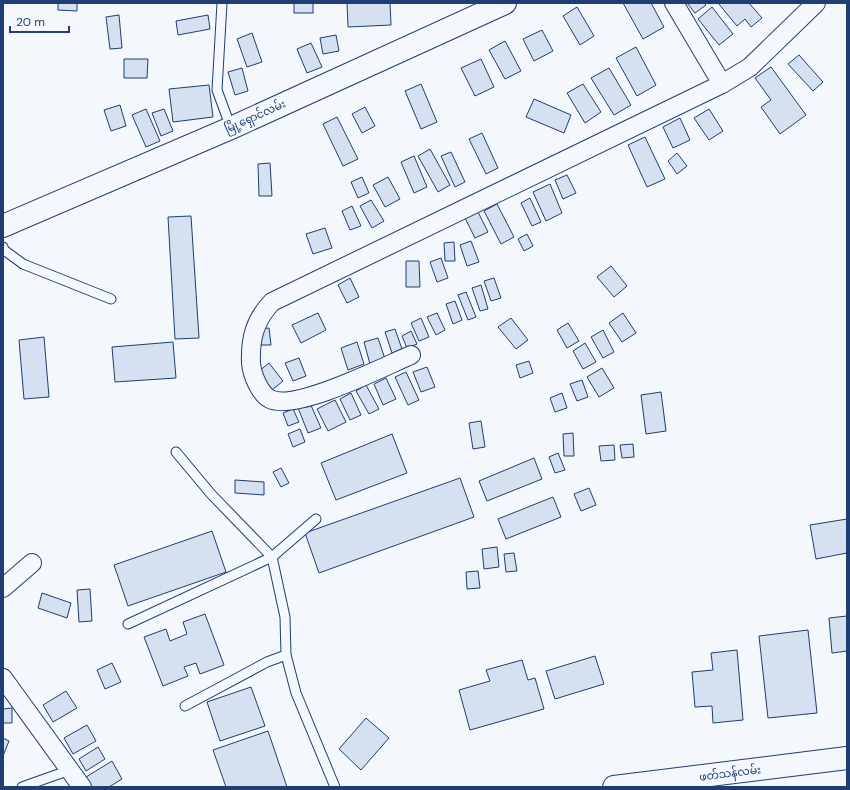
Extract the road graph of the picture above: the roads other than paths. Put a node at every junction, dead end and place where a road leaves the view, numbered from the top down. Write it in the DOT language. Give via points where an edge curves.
graph roads {
  1 [pos="222,3"];
  2 [pos="505,3"];
  3 [pos="674,3"];
  4 [pos="816,3"];
  5 [pos="722,84"];
  6 [pos="231,128"];
  7 [pos="3,226"];
  8 [pos="3,248"];
  9 [pos="111,299"];
  10 [pos="411,355"];
  11 [pos="176,452"];
  12 [pos="316,518"];
  13 [pos="272,558"];
  14 [pos="32,563"];
  15 [pos="3,588"];
  16 [pos="128,624"];
  17 [pos="286,655"];
  18 [pos="3,678"];
  19 [pos="185,706"];
  20 [pos="847,758"];
  21 [pos="70,770"];
  22 [pos="22,787"];
  23 [pos="82,787"];
  24 [pos="335,787"];
  25 [pos="614,787"];
  1 -- 6 [label="lane" via="217,90"];
  2 -- 6 [label="main road, မြို့ရှောင်လမ်း"];
  3 -- 5 [label="street"];
  4 -- 5 [label="street" via="750,67"];
  5 -- 10 [label="street" via="272,302 256,324 251,344 251,365 258,385 272,400 283,401 327,392"];
  6 -- 7 [label="main road, မြို့ရှောင်လမ်း"];
  8 -- 9 [label="lane" via="23,264"];
  11 -- 13 [label="lane" via="210,494"];
  12 -- 13 [label="lane"];
  13 -- 16 [label="lane"];
  13 -- 17 [label="lane" via="285,617"];
  14 -- 15 [label="street"];
  17 -- 19 [label="lane" via="267,662"];
  17 -- 24 [label="lane" via="296,693"];
  18 -- 21 [label="street"];
  20 -- 25 [label="main road, ဖတ်သန်လမ်း"];
  21 -- 22 [label="lane"];
  21 -- 23 [label="street"];
}
